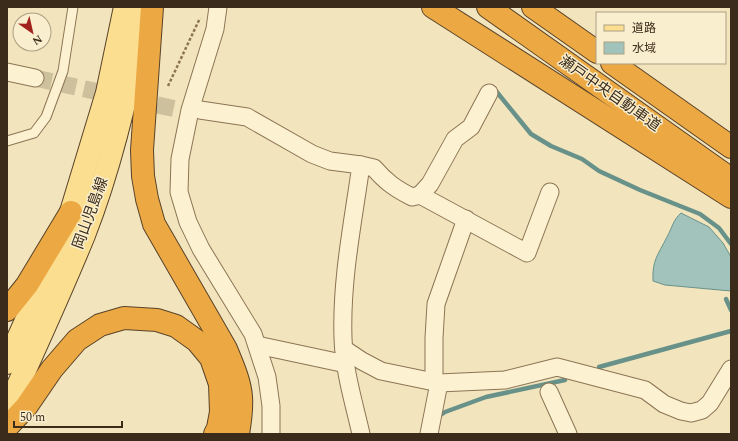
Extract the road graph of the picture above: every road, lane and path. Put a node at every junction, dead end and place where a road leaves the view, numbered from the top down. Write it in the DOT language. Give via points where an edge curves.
graph roads {
  1 [pos="73,7"];
  2 [pos="125,7"];
  3 [pos="145,7"];
  4 [pos="152,7"];
  5 [pos="218,7"];
  6 [pos="433,7"];
  7 [pos="488,7"];
  8 [pos="533,7"];
  9 [pos="202,14"];
  10 [pos="596,51"];
  11 [pos="613,64"];
  12 [pos="7,72"];
  13 [pos="35,78"];
  14 [pos="168,86"];
  15 [pos="490,93"];
  16 [pos="189,110"];
  17 [pos="7,141"];
  18 [pos="731,147"];
  19 [pos="361,165"];
  20 [pos="731,179"];
  21 [pos="550,192"];
  22 [pos="420,195"];
  23 [pos="731,197"];
  24 [pos="71,212"];
  25 [pos="466,219"];
  26 [pos="7,310"];
  27 [pos="257,345"];
  28 [pos="345,356"];
  29 [pos="7,363"];
  30 [pos="731,370"];
  31 [pos="436,383"];
  32 [pos="549,392"];
  33 [pos="7,410"];
  34 [pos="7,427"];
  35 [pos="215,434"];
  36 [pos="238,434"];
  37 [pos="271,434"];
  38 [pos="361,434"];
  39 [pos="429,434"];
  40 [pos="568,434"];
  1 -- 17 [label="lane" via="63,71 46,117 34,133"];
  2 -- 24 [label="main road, 岡山児島線" via="107,93"];
  3 -- 33 [label="main road, 岡山児島線" via="103,181 84,234"];
  4 -- 36 [label="highway" via="142,150 147,198 154,224 226,349 241,396"];
  5 -- 16 [label="street" via="215,28"];
  6 -- 23 [label="highway"];
  7 -- 20 [label="highway, 瀬戸中央自動車道"];
  8 -- 10 [label="highway, 瀬戸中央自動車道"];
  9 -- 14 [label="path"];
  11 -- 18 [label="highway, 瀬戸中央自動車道"];
  12 -- 13 [label="street"];
  15 -- 22 [label="street" via="471,128 455,139 430,184"];
  16 -- 19 [label="street" via="247,117 312,154 330,161"];
  16 -- 27 [label="street" via="180,159 179,192 188,222 201,249 253,334"];
  19 -- 22 [label="street" via="374,168 383,179 412,197"];
  19 -- 28 [label="street" via="346,271 343,338"];
  21 -- 25 [label="street" via="527,253"];
  22 -- 25 [label="street"];
  24 -- 26 [label="highway" via="27,286"];
  24 -- 29 [label="main road, 岡山児島線" via="54,258"];
  25 -- 31 [label="street" via="436,304"];
  27 -- 28 [label="street"];
  27 -- 37 [label="street" via="267,377"];
  28 -- 31 [label="street" via="381,371"];
  28 -- 38 [label="street"];
  30 -- 31 [label="street" via="710,403 702,410 691,413 664,404 645,390 557,367 505,380"];
  31 -- 39 [label="street"];
  32 -- 40 [label="street"];
  34 -- 35 [label="highway" via="26,408 52,369 77,340 100,325 124,318 157,320 176,326 197,341 211,358 220,384 221,412"];
}
